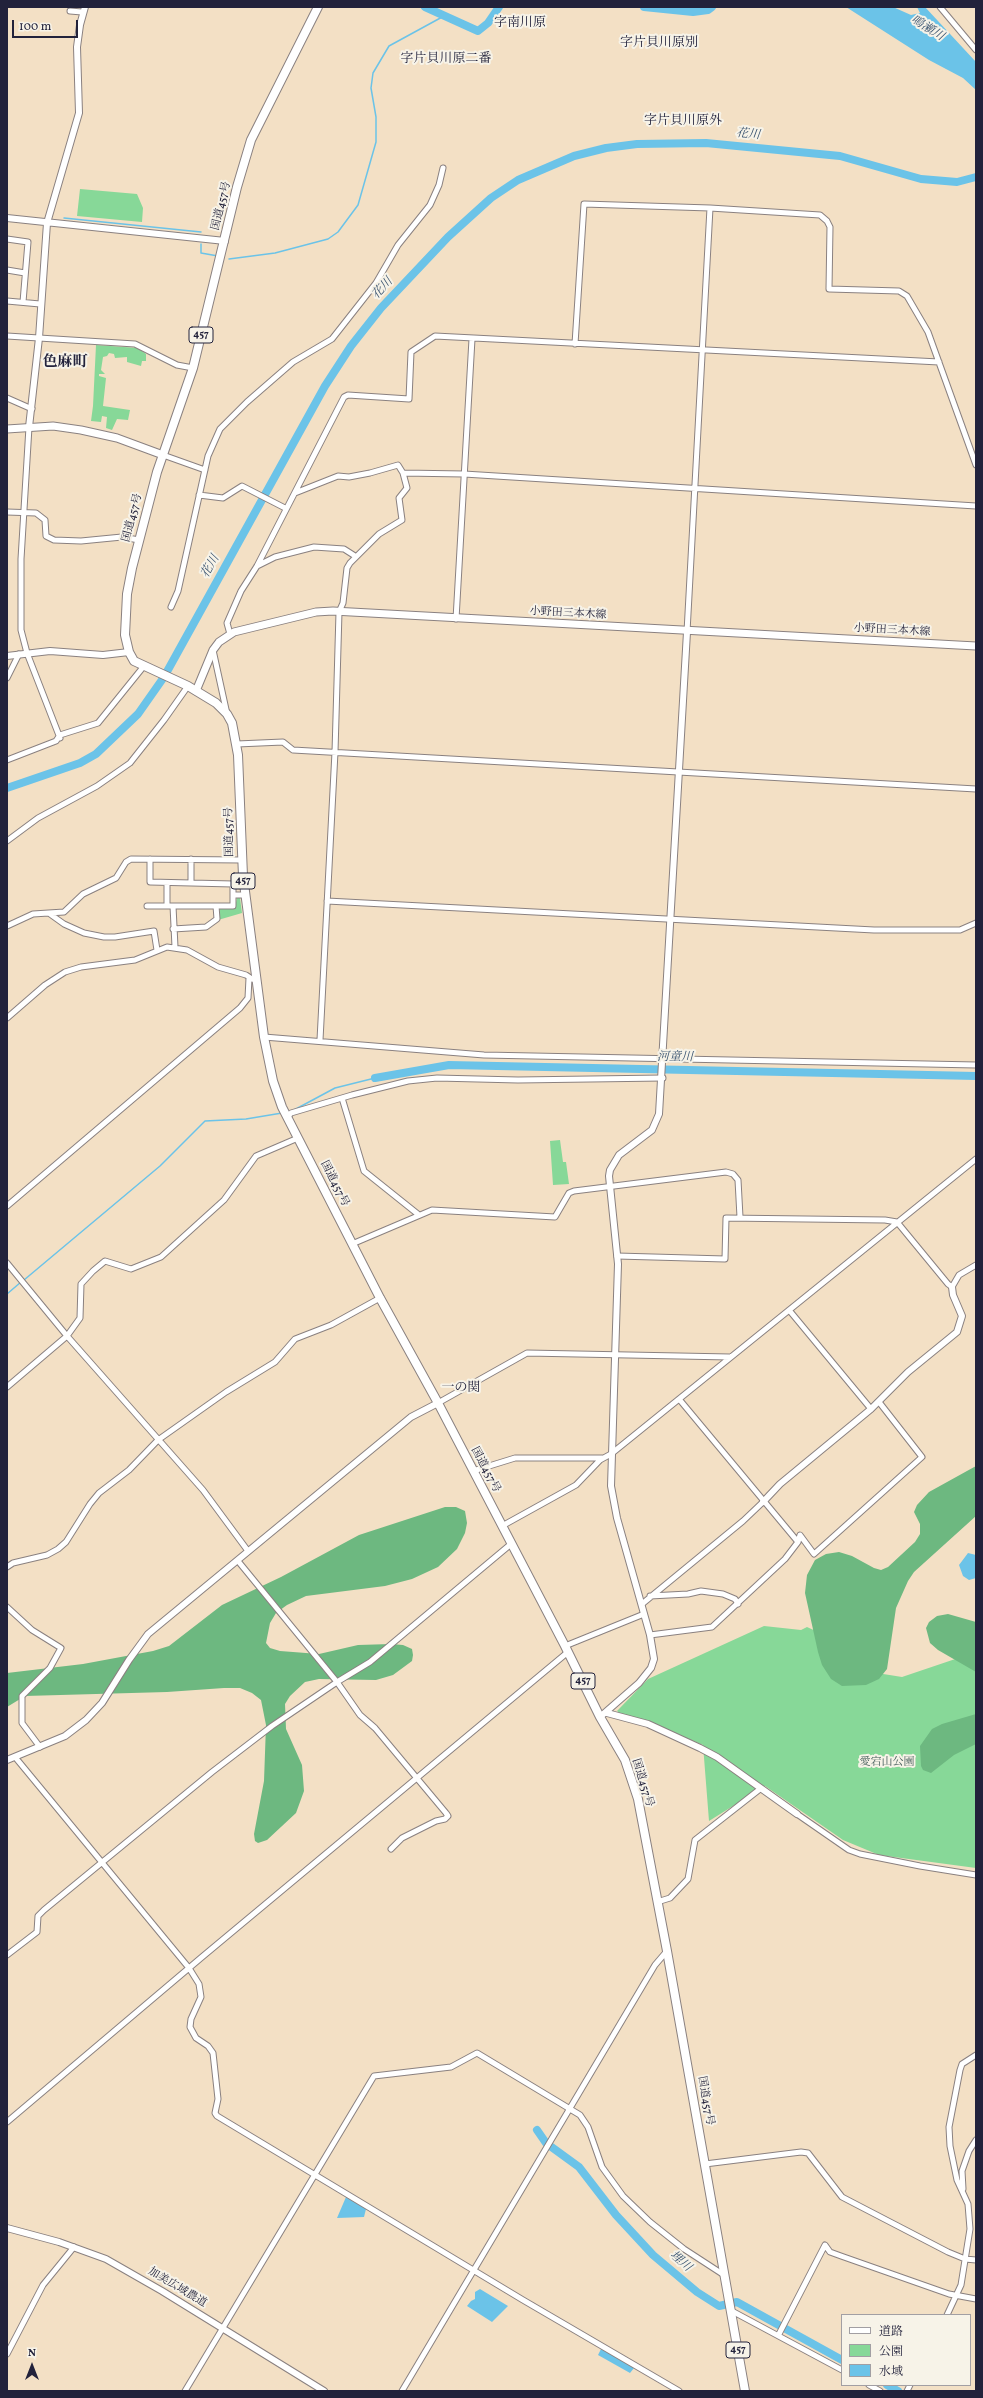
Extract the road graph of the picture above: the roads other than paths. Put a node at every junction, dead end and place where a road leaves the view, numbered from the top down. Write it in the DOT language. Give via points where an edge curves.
graph roads {
  1 [pos="318,7"];
  2 [pos="940,7"];
  3 [pos="84,10"];
  4 [pos="70,11"];
  5 [pos="976,50"];
  6 [pos="443,168"];
  7 [pos="710,208"];
  8 [pos="7,218"];
  9 [pos="47,223"];
  10 [pos="7,239"];
  11 [pos="224,241"];
  12 [pos="7,270"];
  13 [pos="25,273"];
  14 [pos="7,301"];
  15 [pos="23,302"];
  16 [pos="40,304"];
  17 [pos="7,336"];
  18 [pos="39,338"];
  19 [pos="472,339"];
  20 [pos="575,344"];
  21 [pos="703,350"];
  22 [pos="939,362"];
  23 [pos="193,368"];
  24 [pos="7,398"];
  25 [pos="32,409"];
  26 [pos="29,427"];
  27 [pos="7,429"];
  28 [pos="163,455"];
  29 [pos="976,465"];
  30 [pos="205,470"];
  31 [pos="403,473"];
  32 [pos="464,474"];
  33 [pos="695,489"];
  34 [pos="296,493"];
  35 [pos="199,495"];
  36 [pos="976,506"];
  37 [pos="283,508"];
  38 [pos="24,511"];
  39 [pos="7,512"];
  40 [pos="139,540"];
  41 [pos="355,556"];
  42 [pos="257,566"];
  43 [pos="171,607"];
  44 [pos="339,612"];
  45 [pos="456,619"];
  46 [pos="687,632"];
  47 [pos="230,634"];
  48 [pos="976,646"];
  49 [pos="213,650"];
  50 [pos="27,652"];
  51 [pos="128,652"];
  52 [pos="19,654"];
  53 [pos="7,656"];
  54 [pos="144,666"];
  55 [pos="7,678"];
  56 [pos="188,686"];
  57 [pos="196,691"];
  58 [pos="227,714"];
  59 [pos="60,738"];
  60 [pos="237,744"];
  61 [pos="335,752"];
  62 [pos="7,760"];
  63 [pos="680,771"];
  64 [pos="976,789"];
  65 [pos="7,841"];
  66 [pos="150,859"];
  67 [pos="191,859"];
  68 [pos="242,860"];
  69 [pos="167,882"];
  70 [pos="191,883"];
  71 [pos="233,895"];
  72 [pos="245,895"];
  73 [pos="327,901"];
  74 [pos="147,906"];
  75 [pos="170,906"];
  76 [pos="216,906"];
  77 [pos="50,914"];
  78 [pos="672,919"];
  79 [pos="976,923"];
  80 [pos="7,926"];
  81 [pos="173,929"];
  82 [pos="175,947"];
  83 [pos="157,950"];
  84 [pos="253,979"];
  85 [pos="7,1018"];
  86 [pos="264,1037"];
  87 [pos="320,1040"];
  88 [pos="663,1058"];
  89 [pos="976,1065"];
  90 [pos="663,1076"];
  91 [pos="342,1098"];
  92 [pos="286,1117"];
  93 [pos="298,1138"];
  94 [pos="976,1159"];
  95 [pos="609,1186"];
  96 [pos="7,1206"];
  97 [pos="419,1215"];
  98 [pos="740,1217"];
  99 [pos="897,1222"];
  100 [pos="352,1244"];
  101 [pos="617,1256"];
  102 [pos="7,1263"];
  103 [pos="976,1265"];
  104 [pos="952,1287"];
  105 [pos="380,1298"];
  106 [pos="789,1310"];
  107 [pos="67,1336"];
  108 [pos="615,1355"];
  109 [pos="730,1357"];
  110 [pos="7,1387"];
  111 [pos="679,1399"];
  112 [pos="879,1402"];
  113 [pos="438,1403"];
  114 [pos="872,1409"];
  115 [pos="158,1440"];
  116 [pos="611,1454"];
  117 [pos="604,1458"];
  118 [pos="473,1471"];
  119 [pos="763,1502"];
  120 [pos="502,1526"];
  121 [pos="798,1542"];
  122 [pos="511,1544"];
  123 [pos="248,1551"];
  124 [pos="238,1561"];
  125 [pos="7,1567"];
  126 [pos="650,1596"];
  127 [pos="642,1604"];
  128 [pos="738,1604"];
  129 [pos="7,1607"];
  130 [pos="644,1614"];
  131 [pos="650,1634"];
  132 [pos="567,1649"];
  133 [pos="337,1682"];
  134 [pos="604,1715"];
  135 [pos="40,1747"];
  136 [pos="16,1757"];
  137 [pos="7,1760"];
  138 [pos="417,1778"];
  139 [pos="760,1789"];
  140 [pos="798,1814"];
  141 [pos="391,1849"];
  142 [pos="102,1861"];
  143 [pos="976,1874"];
  144 [pos="657,1902"];
  145 [pos="667,1951"];
  146 [pos="7,1955"];
  147 [pos="189,1968"];
  148 [pos="976,2055"];
  149 [pos="571,2109"];
  150 [pos="7,2122"];
  151 [pos="976,2140"];
  152 [pos="705,2164"];
  153 [pos="314,2175"];
  154 [pos="963,2190"];
  155 [pos="7,2228"];
  156 [pos="74,2247"];
  157 [pos="964,2259"];
  158 [pos="976,2260"];
  159 [pos="474,2271"];
  160 [pos="724,2275"];
  161 [pos="957,2296"];
  162 [pos="976,2299"];
  163 [pos="730,2310"];
  164 [pos="948,2314"];
  165 [pos="223,2328"];
  166 [pos="779,2334"];
  167 [pos="7,2354"];
  168 [pos="841,2369"];
  169 [pos="871,2386"];
  170 [pos="185,2391"];
  171 [pos="324,2391"];
  172 [pos="402,2391"];
  173 [pos="679,2391"];
  174 [pos="745,2391"];
  175 [pos="880,2391"];
  1 -- 11 [label="highway, 国道457号 / 457" via="251,140"];
  2 -- 5 [label="street"];
  3 -- 4 [label="street"];
  3 -- 9 [label="street" via="77,47 79,113"];
  6 -- 30 [label="street" via="439,185 430,204 398,245 376,283 332,339 303,354 220,429"];
  7 -- 20 [label="street" via="584,204"];
  7 -- 21 [label="street"];
  7 -- 22 [label="street" via="820,215 830,227 828,289 903,292 928,332"];
  8 -- 9 [label="street"];
  9 -- 11 [label="street"];
  9 -- 16 [label="street"];
  10 -- 13 [label="street" via="28,242"];
  11 -- 23 [label="highway, 国道457号 / 457"];
  12 -- 13 [label="street"];
  13 -- 15 [label="street"];
  14 -- 15 [label="street"];
  15 -- 16 [label="street"];
  16 -- 18 [label="street"];
  17 -- 18 [label="street"];
  18 -- 23 [label="street" via="135,344 178,365"];
  18 -- 25 [label="street"];
  19 -- 20 [label="street"];
  19 -- 32 [label="street"];
  19 -- 34 [label="street" via="435,336 413,350 409,399 346,395"];
  20 -- 21 [label="street"];
  21 -- 22 [label="street"];
  21 -- 33 [label="street"];
  22 -- 29 [label="street"];
  23 -- 28 [label="highway, 国道457号 / 457"];
  24 -- 25 [label="street"];
  25 -- 26 [label="street"];
  26 -- 27 [label="main road"];
  26 -- 28 [label="main road" via="53,426 117,438"];
  26 -- 38 [label="street"];
  28 -- 30 [label="street"];
  28 -- 40 [label="highway, 国道457号 / 457"];
  30 -- 35 [label="street"];
  31 -- 32 [label="street"];
  31 -- 34 [label="street" via="398,465 363,475 338,476"];
  31 -- 41 [label="street" via="407,488 398,498 402,520 379,534"];
  32 -- 33 [label="street"];
  32 -- 45 [label="street"];
  33 -- 36 [label="street"];
  33 -- 46 [label="street"];
  34 -- 37 [label="street"];
  35 -- 37 [label="street" via="223,498 240,486"];
  35 -- 43 [label="street" via="178,591"];
  37 -- 42 [label="street"];
  38 -- 39 [label="street"];
  38 -- 40 [label="street" via="36,513 44,519 45,534 49,538 81,541 122,537"];
  38 -- 50 [label="street" via="21,630"];
  40 -- 51 [label="highway, 国道457号 / 457" via="125,612"];
  41 -- 42 [label="street" via="344,549 314,547 275,557"];
  41 -- 44 [label="street" via="347,568 343,603"];
  42 -- 47 [label="street" via="241,591 227,623"];
  44 -- 45 [label="main road, 小野田三本木線"];
  44 -- 47 [label="main road, 小野田三本木線" via="293,616 249,626"];
  44 -- 61 [label="street"];
  45 -- 46 [label="main road, 小野田三本木線"];
  46 -- 48 [label="main road, 小野田三本木線"];
  46 -- 63 [label="street"];
  47 -- 49 [label="main road, 小野田三本木線"];
  49 -- 57 [label="main road, 小野田三本木線"];
  49 -- 58 [label="street"];
  50 -- 51 [label="street" via="103,655"];
  50 -- 52 [label="street"];
  50 -- 59 [label="street"];
  51 -- 54 [label="highway, 国道457号 / 457" via="134,661"];
  52 -- 53 [label="street"];
  52 -- 55 [label="street"];
  54 -- 56 [label="highway, 国道457号 / 457"];
  54 -- 59 [label="street" via="103,719 94,725 60,735"];
  56 -- 57 [label="highway, 国道457号 / 457"];
  56 -- 65 [label="street" via="130,763 97,786 38,818"];
  57 -- 58 [label="highway, 国道457号 / 457" via="216,703"];
  58 -- 60 [label="highway, 国道457号 / 457"];
  59 -- 62 [label="street"];
  60 -- 61 [label="street" via="283,742 293,750"];
  60 -- 68 [label="highway, 国道457号 / 457"];
  61 -- 63 [label="street"];
  61 -- 73 [label="street"];
  63 -- 64 [label="street"];
  63 -- 78 [label="street"];
  66 -- 67 [label="street"];
  66 -- 69 [label="street" via="150,882"];
  66 -- 77 [label="street" via="128,860 116,878 83,894 64,912"];
  67 -- 68 [label="street"];
  67 -- 70 [label="street"];
  68 -- 72 [label="highway, 国道457号 / 457"];
  69 -- 70 [label="street"];
  69 -- 75 [label="street"];
  70 -- 71 [label="street" via="233,884"];
  71 -- 72 [label="street"];
  71 -- 76 [label="street" via="233,906"];
  72 -- 84 [label="highway, 国道457号 / 457"];
  73 -- 78 [label="street"];
  73 -- 87 [label="street"];
  74 -- 75 [label="street"];
  75 -- 76 [label="street"];
  75 -- 81 [label="street"];
  76 -- 81 [label="street" via="217,919 206,927"];
  77 -- 80 [label="street" via="33,914"];
  77 -- 83 [label="street" via="84,933 104,937 154,931"];
  78 -- 79 [label="street" via="874,930 960,930"];
  78 -- 88 [label="street"];
  81 -- 82 [label="street"];
  82 -- 83 [label="street"];
  82 -- 84 [label="street" via="187,950 218,967"];
  83 -- 85 [label="street" via="135,960 81,967 65,972 45,985"];
  84 -- 86 [label="highway, 国道457号 / 457"];
  84 -- 96 [label="street" via="248,998 240,1008"];
  86 -- 87 [label="street"];
  86 -- 92 [label="highway, 国道457号 / 457" via="278,1096"];
  87 -- 88 [label="street" via="484,1055"];
  88 -- 89 [label="street"];
  88 -- 90 [label="street"];
  90 -- 91 [label="street" via="518,1080 437,1078 387,1085"];
  90 -- 95 [label="street" via="659,1114 655,1125 619,1154 610,1170"];
  91 -- 92 [label="street"];
  91 -- 97 [label="street" via="364,1171"];
  92 -- 93 [label="highway, 国道457号 / 457"];
  93 -- 100 [label="highway, 国道457号 / 457"];
  93 -- 107 [label="street" via="256,1156 224,1200 161,1257 131,1269 105,1261 93,1271 81,1284 80,1318"];
  94 -- 99 [label="street"];
  95 -- 97 [label="street" via="570,1192 555,1217 432,1210"];
  95 -- 98 [label="street" via="729,1172 738,1180"];
  95 -- 101 [label="street"];
  97 -- 100 [label="street"];
  98 -- 99 [label="street"];
  98 -- 101 [label="street" via="726,1218 725,1259"];
  99 -- 104 [label="street"];
  99 -- 106 [label="street"];
  100 -- 105 [label="highway, 国道457号 / 457"];
  101 -- 108 [label="street"];
  102 -- 107 [label="street"];
  103 -- 104 [label="street" via="959,1275"];
  104 -- 112 [label="street" via="962,1316 957,1332 908,1372"];
  105 -- 113 [label="highway, 国道457号 / 457"];
  105 -- 115 [label="street" via="331,1325 299,1336 275,1362 226,1392"];
  106 -- 109 [label="street"];
  106 -- 114 [label="street"];
  107 -- 110 [label="street"];
  107 -- 115 [label="street"];
  108 -- 109 [label="street"];
  108 -- 113 [label="street" via="527,1353"];
  108 -- 116 [label="street"];
  109 -- 111 [label="street"];
  111 -- 116 [label="street"];
  111 -- 119 [label="street"];
  112 -- 114 [label="street"];
  112 -- 121 [label="street" via="922,1457 814,1554 800,1535"];
  113 -- 118 [label="highway, 国道457号 / 457"];
  113 -- 123 [label="street" via="411,1417"];
  114 -- 119 [label="street" via="780,1484"];
  115 -- 123 [label="street" via="203,1490"];
  115 -- 125 [label="street" via="129,1470 99,1493 66,1542 58,1549 47,1555 12,1563"];
  116 -- 117 [label="street"];
  116 -- 127 [label="street" via="612,1498"];
  117 -- 118 [label="street" via="515,1458"];
  117 -- 120 [label="street" via="576,1485"];
  118 -- 120 [label="highway, 国道457号 / 457"];
  119 -- 121 [label="street"];
  119 -- 126 [label="street"];
  120 -- 122 [label="highway, 国道457号 / 457"];
  121 -- 128 [label="street" via="785,1559"];
  122 -- 132 [label="highway, 国道457号 / 457"];
  122 -- 133 [label="street" via="376,1658"];
  123 -- 124 [label="street"];
  124 -- 133 [label="street"];
  124 -- 135 [label="street" via="148,1634 102,1703 86,1720 65,1736"];
  126 -- 127 [label="street"];
  126 -- 128 [label="street" via="702,1591 723,1594 735,1599"];
  127 -- 130 [label="street"];
  128 -- 131 [label="street" via="712,1627"];
  129 -- 135 [label="street" via="32,1630 61,1648 50,1668 22,1696 22,1723"];
  130 -- 131 [label="street"];
  130 -- 132 [label="street"];
  131 -- 134 [label="street" via="654,1659 651,1668 639,1683"];
  132 -- 134 [label="highway, 国道457号 / 457"];
  132 -- 138 [label="street"];
  133 -- 138 [label="street" via="360,1715 375,1728"];
  133 -- 142 [label="street" via="253,1739"];
  134 -- 139 [label="street" via="648,1724 676,1735 717,1757"];
  134 -- 144 [label="highway, 国道457号 / 457" via="625,1760 638,1799"];
  135 -- 136 [label="street"];
  136 -- 137 [label="street"];
  136 -- 142 [label="street"];
  138 -- 141 [label="street" via="448,1816 402,1838"];
  138 -- 147 [label="street"];
  139 -- 140 [label="street"];
  139 -- 144 [label="street" via="694,1840 688,1879 670,1898"];
  140 -- 143 [label="street" via="849,1850 860,1854"];
  142 -- 146 [label="street" via="38,1916 37,1932"];
  142 -- 147 [label="street"];
  144 -- 145 [label="highway, 国道457号 / 457"];
  145 -- 149 [label="street" via="655,1964"];
  145 -- 152 [label="highway, 国道457号 / 457"];
  147 -- 150 [label="street"];
  147 -- 153 [label="street" via="202,1994 191,2019 191,2030 213,2053 218,2099 217,2116"];
  148 -- 154 [label="street" via="962,2064 949,2127 950,2146"];
  149 -- 153 [label="street" via="477,2053 451,2067 374,2076"];
  149 -- 159 [label="street"];
  149 -- 160 [label="street" via="587,2123 602,2167 623,2196 684,2249"];
  151 -- 154 [label="street" via="962,2171"];
  152 -- 157 [label="street" via="801,2152 808,2154 842,2197"];
  152 -- 160 [label="highway, 国道457号 / 457"];
  153 -- 159 [label="street"];
  153 -- 165 [label="street"];
  154 -- 157 [label="street" via="970,2216"];
  155 -- 156 [label="street, 加美広域農道"];
  156 -- 165 [label="street, 加美広域農道" via="126,2270"];
  156 -- 167 [label="street" via="43,2285"];
  157 -- 158 [label="street"];
  157 -- 161 [label="street" via="963,2277"];
  159 -- 172 [label="street"];
  159 -- 173 [label="street"];
  160 -- 163 [label="highway, 国道457号 / 457"];
  161 -- 162 [label="street"];
  161 -- 164 [label="street"];
  161 -- 166 [label="street" via="830,2252 825,2245"];
  163 -- 166 [label="street"];
  163 -- 174 [label="highway, 国道457号 / 457"];
  165 -- 170 [label="street"];
  165 -- 171 [label="street, 加美広域農道"];
  166 -- 168 [label="street"];
  169 -- 175 [label="street"];
}
